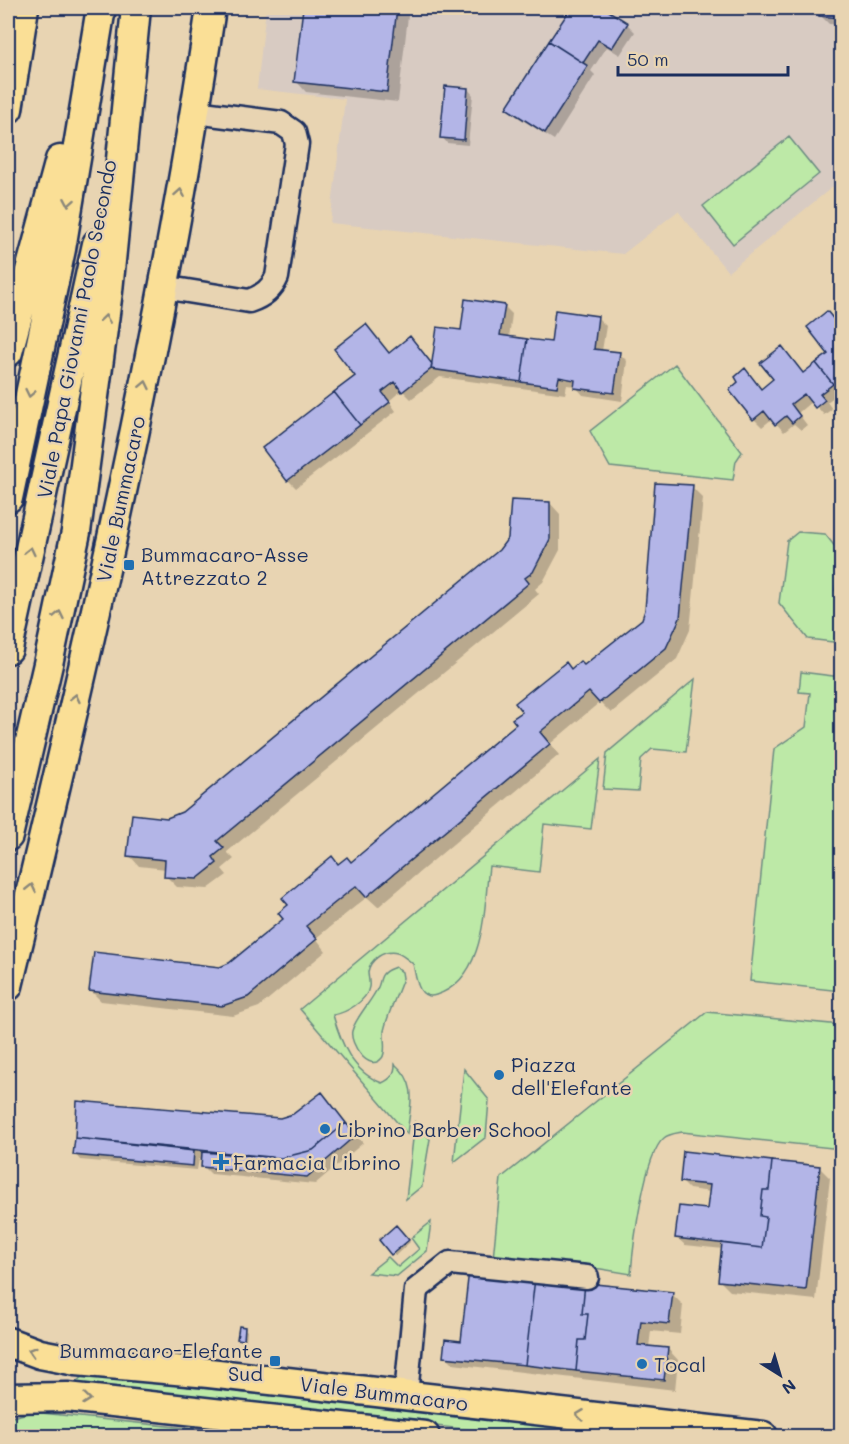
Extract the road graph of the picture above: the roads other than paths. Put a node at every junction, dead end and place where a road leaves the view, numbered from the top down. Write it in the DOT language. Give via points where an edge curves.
graph roads {
  1 [pos="24,8"];
  2 [pos="101,8"];
  3 [pos="136,8"];
  4 [pos="212,8"];
  5 [pos="96,40"];
  6 [pos="8,110"];
  7 [pos="195,112"];
  8 [pos="163,287"];
  9 [pos="8,352"];
  10 [pos="8,498"];
  11 [pos="8,649"];
  12 [pos="8,836"];
  13 [pos="8,986"];
  14 [pos="587,1277"];
  15 [pos="8,1342"];
  16 [pos="406,1395"];
  17 [pos="8,1398"];
  18 [pos="425,1437"];
  19 [pos="763,1437"];
  1 -- 6 [label="main road"];
  2 -- 5 [label="main road, Viale Papa Giovanni Paolo Secondo"];
  11 -- 3 [label="main road, Viale Papa Giovanni Paolo Secondo, one-way" via="95,254"];
  12 -- 3 [label="main road, one-way" via="76,532 108,291"];
  4 -- 7 [label="main road, Viale Bummacaro"];
  5 -- 9 [label="main road"];
  5 -- 10 [label="main road, Viale Papa Giovanni Paolo Secondo, one-way" via="61,249"];
  8 -- 7 [label="main road, Viale Bummacaro, one-way"];
  7 -- 8 [label="street" via="281,123 294,132 297,144 277,277 269,289 249,301"];
  13 -- 8 [label="main road, Viale Bummacaro, one-way" via="89,642"];
  14 -- 16 [label="street" via="450,1263 416,1290"];
  16 -- 15 [label="main road, Viale Bummacaro, one-way" via="76,1361"];
  19 -- 16 [label="main road, Viale Bummacaro, one-way"];
  17 -- 18 [label="main road, one-way" via="67,1397"];
}
